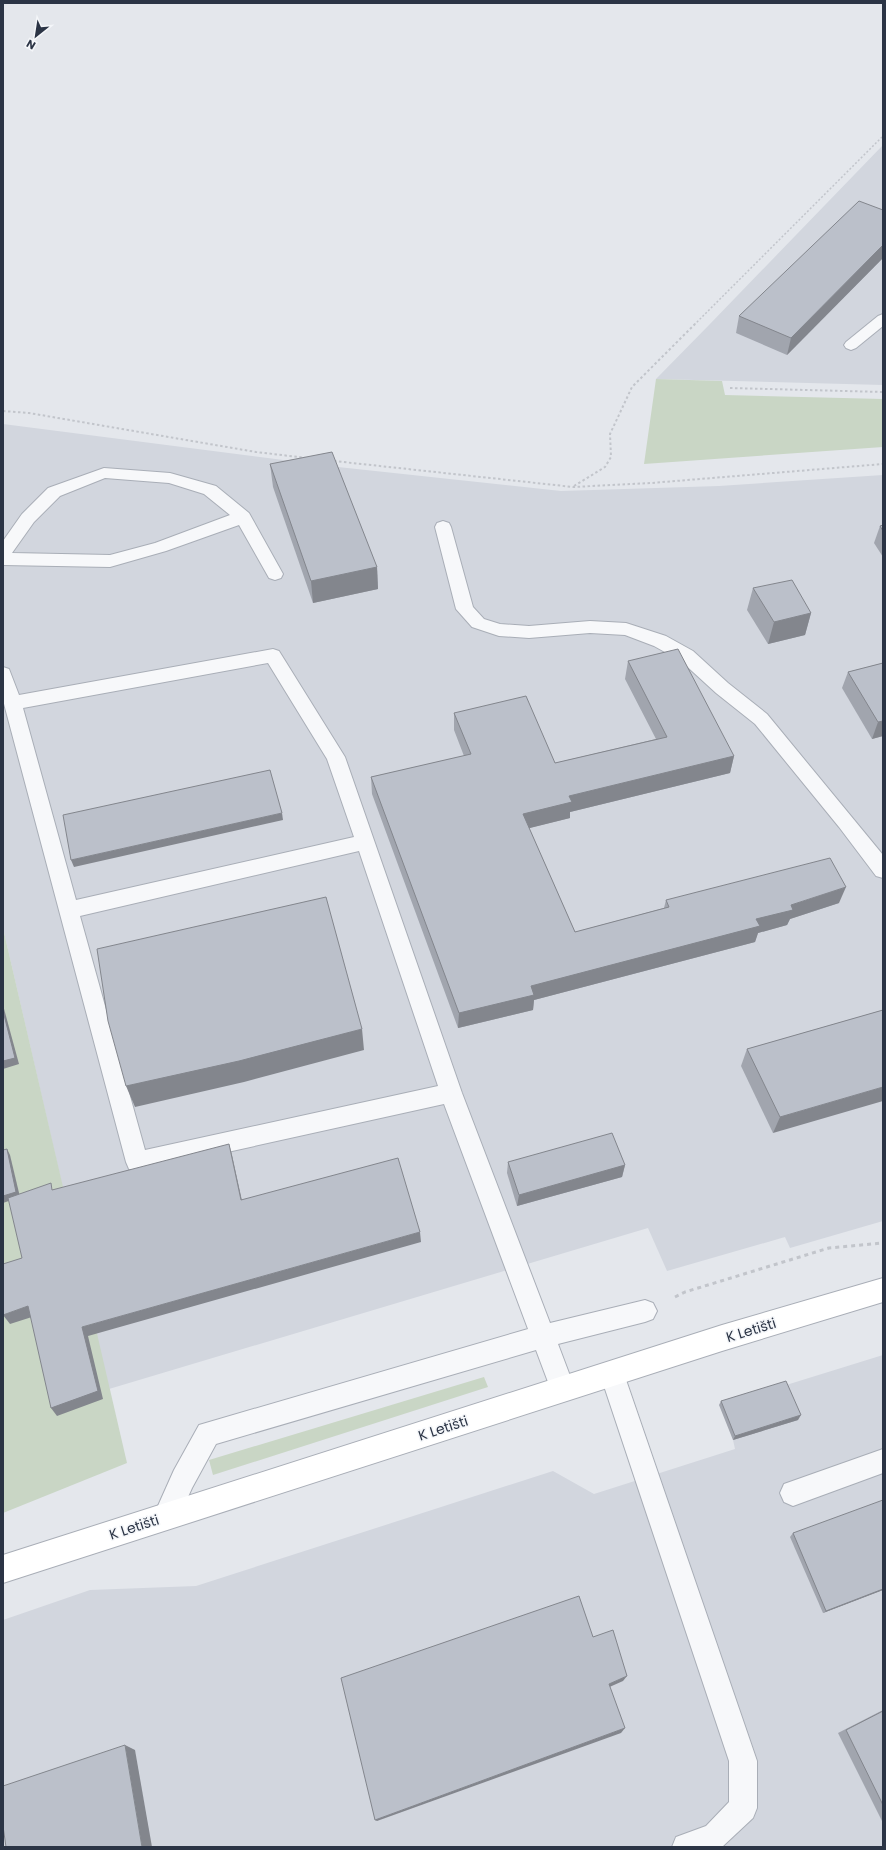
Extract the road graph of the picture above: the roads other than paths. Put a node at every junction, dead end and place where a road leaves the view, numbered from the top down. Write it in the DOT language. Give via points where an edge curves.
graph roads {
  1 [pos="883,319"];
  2 [pos="851,345"];
  3 [pos="243,517"];
  4 [pos="443,527"];
  5 [pos="3,553"];
  6 [pos="3,559"];
  7 [pos="274,574"];
  8 [pos="3,674"];
  9 [pos="13,703"];
  10 [pos="366,842"];
  11 [pos="883,870"];
  12 [pos="69,910"];
  13 [pos="451,1093"];
  14 [pos="883,1290"];
  15 [pos="645,1312"];
  16 [pos="543,1336"];
  17 [pos="612,1374"];
  18 [pos="563,1389"];
  19 [pos="883,1461"];
  20 [pos="793,1493"];
  21 [pos="166,1517"];
  22 [pos="3,1569"];
  23 [pos="686,1847"];
  1 -- 2 [label="lane"];
  3 -- 5 [label="lane" via="210,490 170,478 104,473 54,492 28,518"];
  3 -- 6 [label="lane" via="160,547 110,561"];
  3 -- 7 [label="lane"];
  4 -- 11 [label="lane" via="465,609 478,623 499,630 529,632 590,628 626,629 660,640 686,656 761,719"];
  8 -- 9 [label="lane"];
  9 -- 10 [label="lane" via="273,656 336,757"];
  9 -- 12 [label="lane"];
  10 -- 12 [label="lane"];
  10 -- 13 [label="lane"];
  12 -- 13 [label="lane" via="136,1162"];
  13 -- 16 [label="lane"];
  14 -- 17 [label="main road, K Letišti"];
  15 -- 16 [label="lane"];
  16 -- 18 [label="lane"];
  16 -- 21 [label="lane" via="208,1434"];
  17 -- 18 [label="main road, K Letišti"];
  17 -- 23 [label="lane" via="743,1761 743,1808 715,1836"];
  18 -- 21 [label="main road, K Letišti"];
  19 -- 20 [label="lane"];
  21 -- 22 [label="main road, K Letišti"];
}
